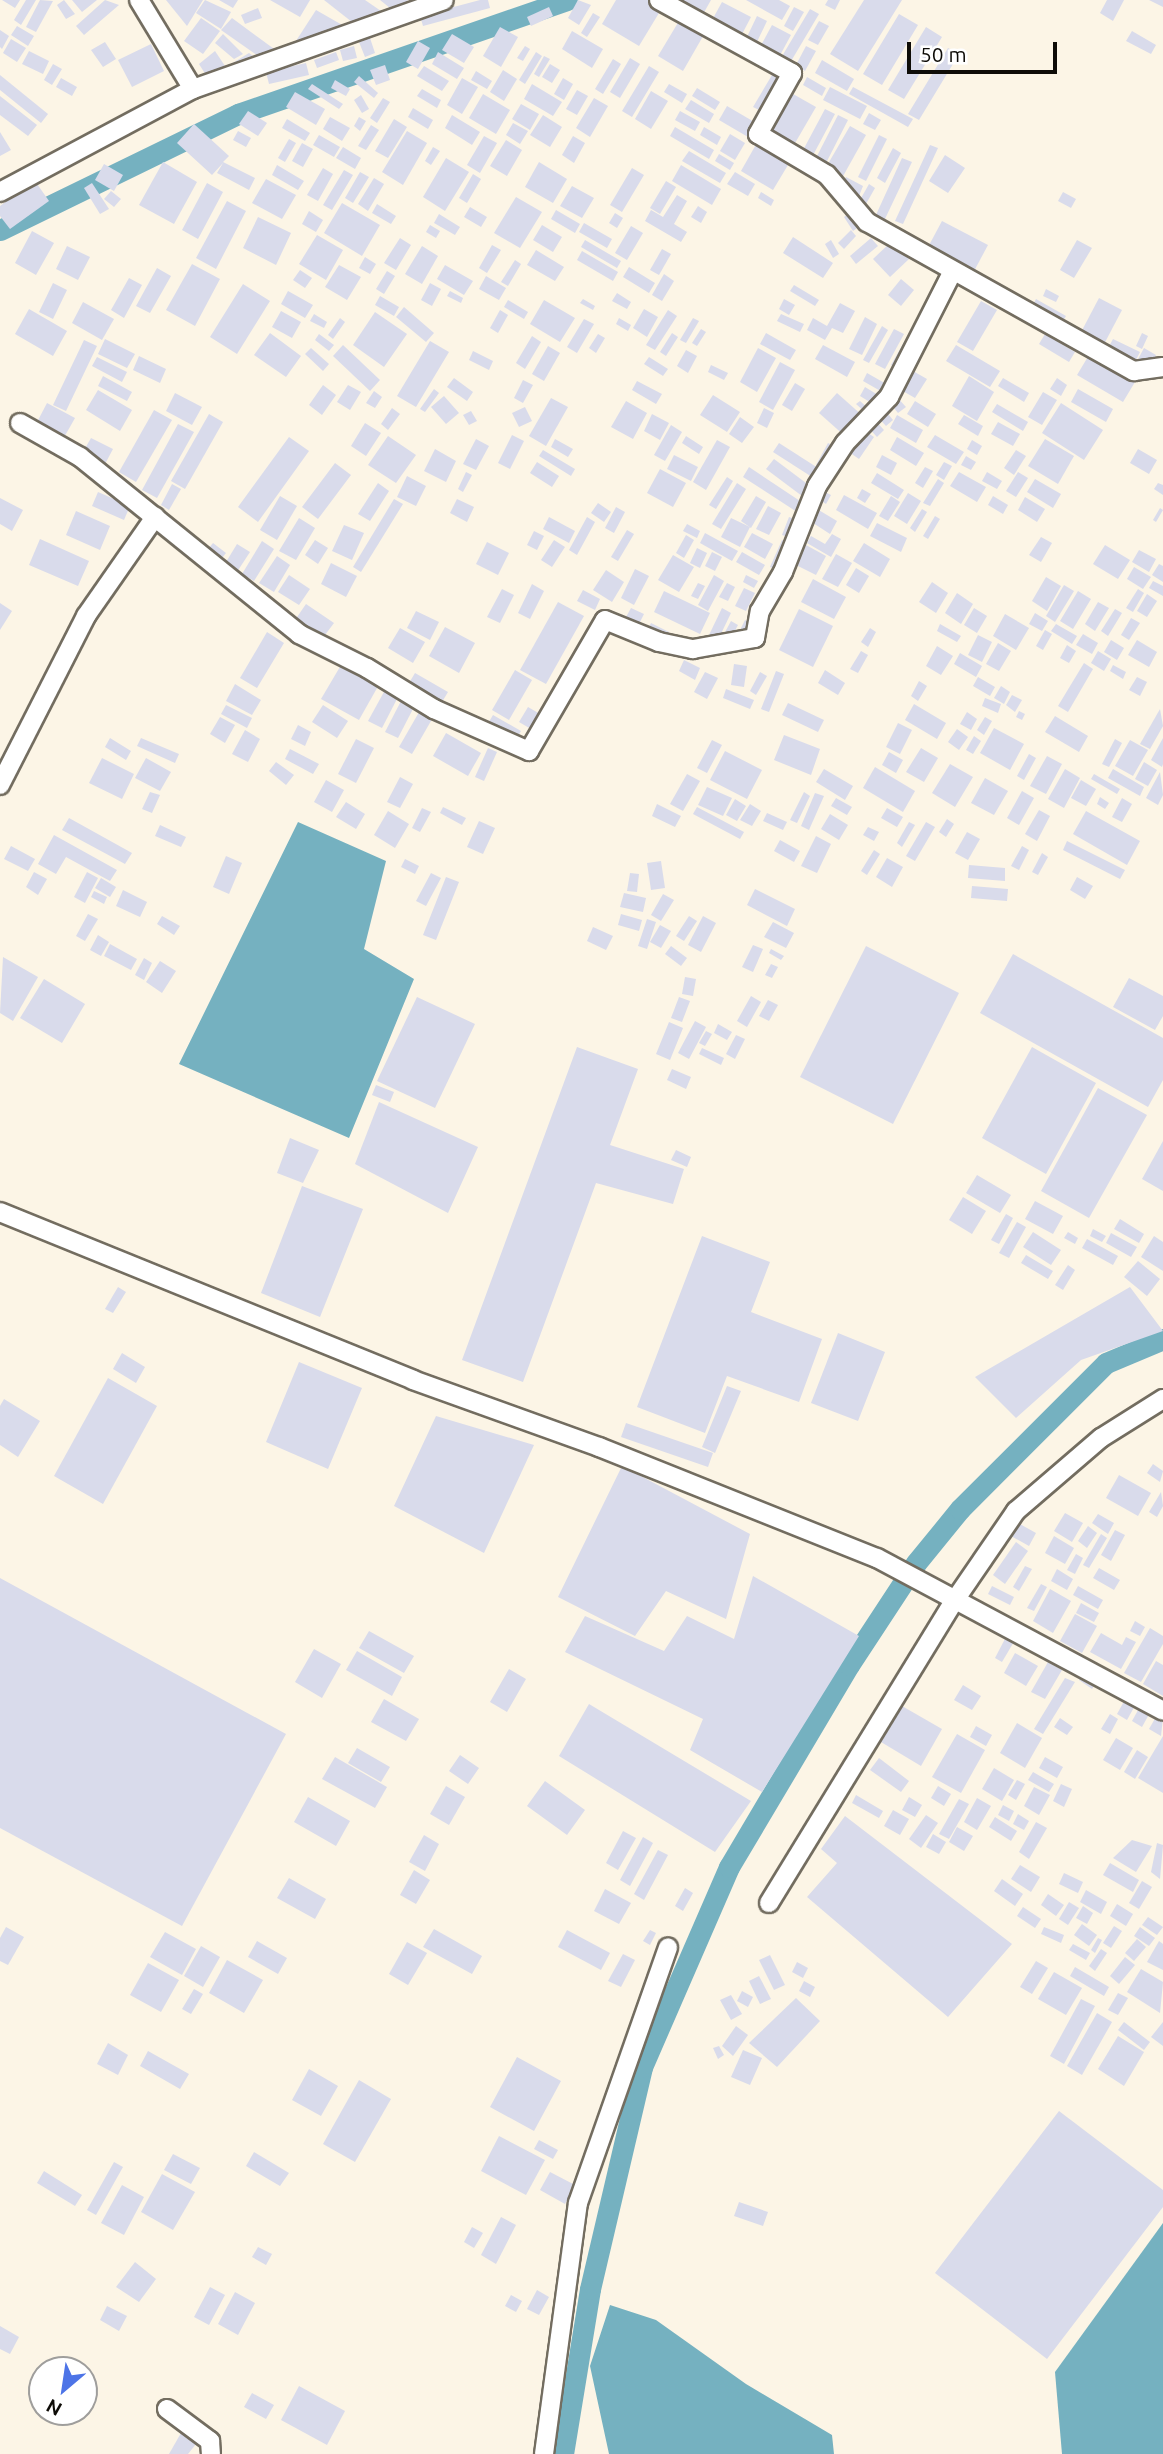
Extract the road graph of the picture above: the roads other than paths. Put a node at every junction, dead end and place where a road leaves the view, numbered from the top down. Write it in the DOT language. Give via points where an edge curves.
graph roads {
  1 [pos="139,0"];
  2 [pos="444,0"];
  3 [pos="659,0"];
  4 [pos="193,89"];
  5 [pos="0,192"];
  6 [pos="953,271"];
  7 [pos="1163,367"];
  8 [pos="20,424"];
  9 [pos="155,517"];
  10 [pos="0,785"];
  11 [pos="0,1212"];
  12 [pos="1163,1399"];
  13 [pos="948,1595"];
  14 [pos="1163,1711"];
  15 [pos="769,1903"];
  16 [pos="668,1947"];
  17 [pos="167,2409"];
  18 [pos="211,2454"];
  19 [pos="544,2454"];
  1 -- 4 [label="street"];
  2 -- 4 [label="street"];
  3 -- 6 [label="street" via="792,73 758,134 827,175 867,222"];
  4 -- 5 [label="street"];
  6 -- 7 [label="street" via="1134,370"];
  6 -- 9 [label="street" via="889,397 845,443 817,486 783,572 760,611 755,639 693,649 659,642 606,620 529,751 434,709 299,634"];
  8 -- 9 [label="street" via="80,457"];
  9 -- 10 [label="street" via="86,616"];
  11 -- 13 [label="street" via="413,1380 599,1447 877,1558"];
  12 -- 13 [label="street" via="1101,1438 1016,1511"];
  13 -- 14 [label="street"];
  13 -- 15 [label="street"];
  16 -- 19 [label="street" via="579,2203"];
  17 -- 18 [label="street" via="210,2441"];
}
